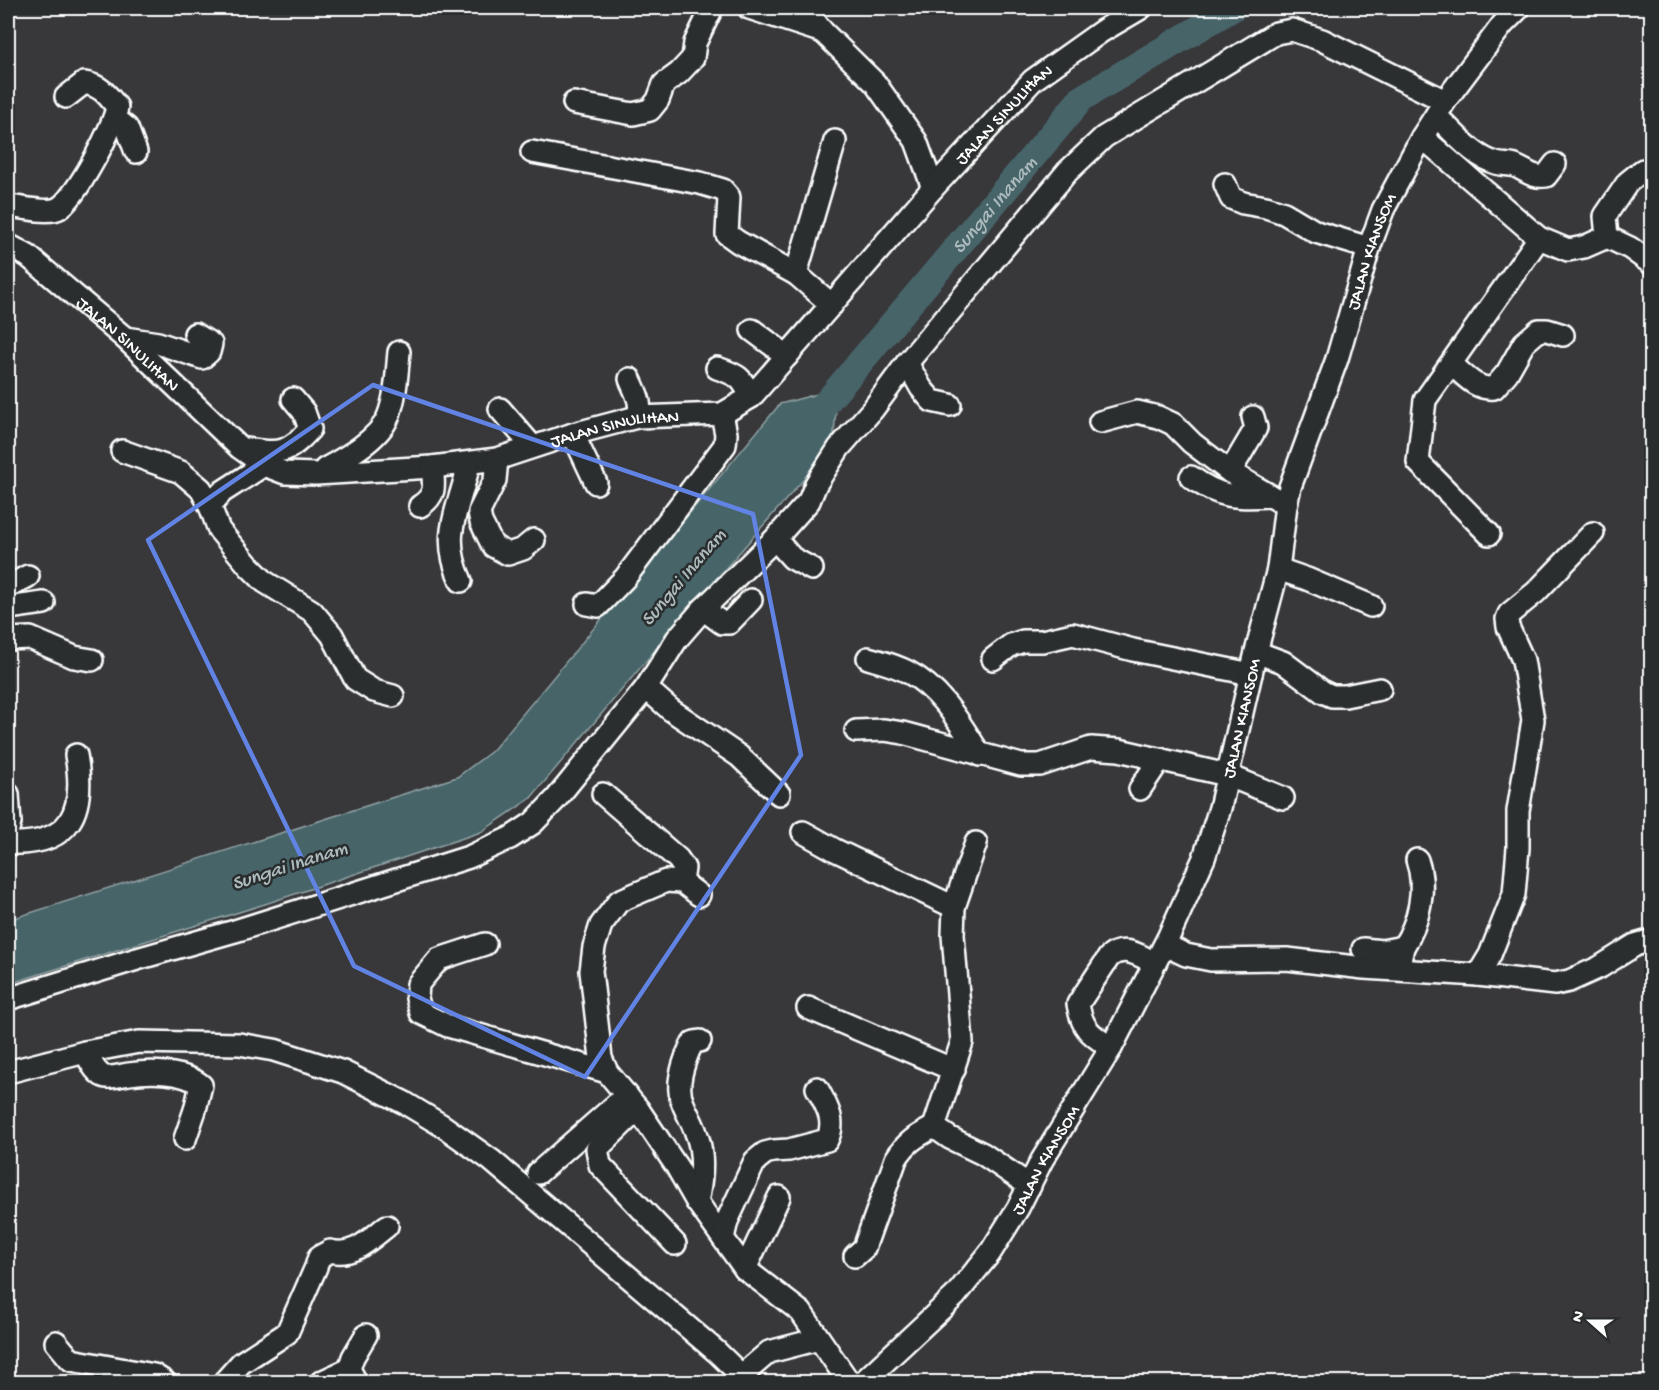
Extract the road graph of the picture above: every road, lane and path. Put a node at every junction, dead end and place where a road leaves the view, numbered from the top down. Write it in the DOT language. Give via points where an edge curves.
graph roads {
  1 [pos="712,8"];
  2 [pos="749,8"];
  3 [pos="804,8"];
  4 [pos="1141,8"];
  5 [pos="1519,8"];
  6 [pos="824,32"];
  7 [pos="66,97"];
  8 [pos="574,103"];
  9 [pos="1441,109"];
  10 [pos="116,118"];
  11 [pos="1422,137"];
  12 [pos="836,141"];
  13 [pos="136,152"];
  14 [pos="532,152"];
  15 [pos="1555,164"];
  16 [pos="1652,171"];
  17 [pos="1225,184"];
  18 [pos="933,188"];
  19 [pos="8,206"];
  20 [pos="1607,237"];
  21 [pos="1539,238"];
  22 [pos="8,245"];
  23 [pos="1369,248"];
  24 [pos="1652,264"];
  25 [pos="796,274"];
  26 [pos="832,305"];
  27 [pos="752,330"];
  28 [pos="195,334"];
  29 [pos="1563,335"];
  30 [pos="125,338"];
  31 [pos="399,352"];
  32 [pos="787,356"];
  33 [pos="907,363"];
  34 [pos="1451,364"];
  35 [pos="717,368"];
  36 [pos="630,379"];
  37 [pos="751,397"];
  38 [pos="293,399"];
  39 [pos="950,405"];
  40 [pos="500,409"];
  41 [pos="722,414"];
  42 [pos="637,417"];
  43 [pos="1253,417"];
  44 [pos="1100,422"];
  45 [pos="573,434"];
  46 [pos="532,446"];
  47 [pos="240,448"];
  48 [pos="122,451"];
  49 [pos="496,459"];
  50 [pos="469,463"];
  51 [pos="264,465"];
  52 [pos="432,467"];
  53 [pos="1230,472"];
  54 [pos="316,474"];
  55 [pos="1191,477"];
  56 [pos="596,483"];
  57 [pos="1278,500"];
  58 [pos="210,506"];
  59 [pos="420,506"];
  60 [pos="1593,533"];
  61 [pos="1489,534"];
  62 [pos="775,539"];
  63 [pos="534,540"];
  64 [pos="812,569"];
  65 [pos="1278,569"];
  66 [pos="28,576"];
  67 [pos="461,581"];
  68 [pos="8,587"];
  69 [pos="751,600"];
  70 [pos="44,603"];
  71 [pos="587,604"];
  72 [pos="1371,606"];
  73 [pos="8,608"];
  74 [pos="703,609"];
  75 [pos="8,639"];
  76 [pos="1256,652"];
  77 [pos="868,658"];
  78 [pos="993,659"];
  79 [pos="92,660"];
  80 [pos="1251,674"];
  81 [pos="646,688"];
  82 [pos="1380,688"];
  83 [pos="393,696"];
  84 [pos="856,731"];
  85 [pos="76,754"];
  86 [pos="980,755"];
  87 [pos="1160,759"];
  88 [pos="1227,775"];
  89 [pos="1140,789"];
  90 [pos="8,794"];
  91 [pos="603,794"];
  92 [pos="779,794"];
  93 [pos="1283,798"];
  94 [pos="8,829"];
  95 [pos="803,832"];
  96 [pos="8,843"];
  97 [pos="976,843"];
  98 [pos="1417,860"];
  99 [pos="682,882"];
  100 [pos="699,895"];
  101 [pos="954,907"];
  102 [pos="1652,940"];
  103 [pos="485,944"];
  104 [pos="1165,945"];
  105 [pos="1404,947"];
  106 [pos="1363,949"];
  107 [pos="1155,963"];
  108 [pos="1398,970"];
  109 [pos="1478,975"];
  110 [pos="8,999"];
  111 [pos="808,1008"];
  112 [pos="700,1041"];
  113 [pos="1111,1048"];
  114 [pos="85,1052"];
  115 [pos="954,1070"];
  116 [pos="8,1072"];
  117 [pos="607,1072"];
  118 [pos="818,1088"];
  119 [pos="632,1102"];
  120 [pos="934,1127"];
  121 [pos="185,1139"];
  122 [pos="983,1154"];
  123 [pos="1042,1160"];
  124 [pos="537,1173"];
  125 [pos="1030,1186"];
  126 [pos="779,1197"];
  127 [pos="697,1202"];
  128 [pos="387,1226"];
  129 [pos="723,1238"];
  130 [pos="675,1244"];
  131 [pos="855,1256"];
  132 [pos="745,1269"];
  133 [pos="366,1335"];
  134 [pos="819,1339"];
  135 [pos="56,1342"];
  136 [pos="353,1376"];
  137 [pos="745,1379"];
  138 [pos="165,1383"];
  139 [pos="224,1383"];
  140 [pos="321,1383"];
  141 [pos="849,1383"];
  142 [pos="863,1383"];
  1 -- 8 [label="street" via="695,43 693,58 664,84 650,110 633,114"];
  2 -- 6 [label="street"];
  3 -- 6 [label="street"];
  4 -- 18 [label="street, JALAN SINULIHAN" via="1034,80"];
  5 -- 9 [label="street, JALAN KIANSOM"];
  6 -- 18 [label="street" via="875,83 916,141"];
  7 -- 10 [label="street" via="84,83 95,84 117,107"];
  9 -- 11 [label="street, JALAN KIANSOM"];
  9 -- 15 [label="street" via="1477,154 1497,164 1515,166 1534,177 1546,176"];
  9 -- 33 [label="street" via="1322,40 1292,30 1276,33 1104,137 1060,180"];
  10 -- 13 [label="street" via="127,128"];
  10 -- 19 [label="street" via="82,179 57,210"];
  11 -- 21 [label="street"];
  11 -- 23 [label="street, JALAN KIANSOM" via="1383,210"];
  12 -- 25 [label="street"];
  14 -- 25 [label="street" via="723,190 729,197 727,234"];
  16 -- 20 [label="street" via="1642,170 1628,182 1605,216"];
  17 -- 23 [label="street" via="1232,198 1284,213 1317,232"];
  18 -- 26 [label="street, JALAN SINULIHAN"];
  20 -- 21 [label="street" via="1568,250"];
  20 -- 24 [label="street"];
  21 -- 34 [label="street"];
  22 -- 30 [label="street, JALAN SINULIHAN" via="28,256"];
  23 -- 57 [label="street, JALAN KIANSOM" via="1337,359 1290,487"];
  25 -- 26 [label="street"];
  26 -- 32 [label="street, JALAN SINULIHAN"];
  27 -- 32 [label="street"];
  28 -- 30 [label="street" via="211,344 202,358 158,343"];
  29 -- 34 [label="street" via="1539,330 1524,343 1494,388 1476,385"];
  30 -- 47 [label="street, JALAN SINULIHAN"];
  31 -- 54 [label="street" via="388,418 355,453"];
  32 -- 37 [label="street, JALAN SINULIHAN"];
  33 -- 39 [label="street" via="932,401"];
  33 -- 62 [label="street" via="839,448 809,501"];
  34 -- 61 [label="street" via="1425,400 1418,462"];
  35 -- 37 [label="street" via="736,375"];
  36 -- 42 [label="street" via="639,399"];
  37 -- 41 [label="street, JALAN SINULIHAN"];
  38 -- 47 [label="street" via="304,412 310,429 296,446 272,453"];
  40 -- 46 [label="street"];
  41 -- 42 [label="street, JALAN SINULIHAN"];
  41 -- 71 [label="street" via="725,446 626,578 598,606"];
  42 -- 45 [label="street, JALAN SINULIHAN"];
  43 -- 53 [label="street" via="1256,428"];
  44 -- 53 [label="street" via="1137,412 1158,417 1173,424"];
  45 -- 46 [label="street, JALAN SINULIHAN"];
  45 -- 56 [label="street"];
  46 -- 49 [label="street, JALAN SINULIHAN"];
  47 -- 51 [label="street, JALAN SINULIHAN"];
  48 -- 58 [label="street" via="181,472 201,489"];
  49 -- 50 [label="street, JALAN SINULIHAN"];
  49 -- 63 [label="street" via="495,480 479,512 493,546 508,554"];
  50 -- 52 [label="street, JALAN SINULIHAN"];
  50 -- 67 [label="street" via="451,528 453,557"];
  51 -- 54 [label="street, JALAN SINULIHAN" via="285,473"];
  51 -- 58 [label="street" via="222,492"];
  52 -- 54 [label="street, JALAN SINULIHAN"];
  52 -- 59 [label="street" via="434,487 429,501"];
  53 -- 57 [label="street"];
  55 -- 57 [label="street" via="1205,487 1239,498"];
  57 -- 65 [label="street, JALAN KIANSOM"];
  58 -- 83 [label="street" via="219,530 249,567 265,582 312,611 332,635 355,679 374,691"];
  60 -- 109 [label="street" via="1507,619 1523,660 1533,720 1518,812 1514,894"];
  62 -- 64 [label="street" via="792,558"];
  62 -- 74 [label="street"];
  65 -- 72 [label="street"];
  65 -- 76 [label="street, JALAN KIANSOM"];
  66 -- 68 [label="street"];
  69 -- 74 [label="street" via="729,622 722,622"];
  70 -- 73 [label="street"];
  74 -- 81 [label="street" via="677,639"];
  75 -- 79 [label="street" via="30,638 74,657"];
  76 -- 80 [label="street, JALAN KIANSOM"];
  76 -- 82 [label="street" via="1283,662 1332,696"];
  77 -- 86 [label="street" via="910,673 929,687 954,714"];
  78 -- 80 [label="street" via="1023,641 1073,634"];
  80 -- 88 [label="street, JALAN KIANSOM"];
  81 -- 92 [label="street" via="671,710 739,756"];
  81 -- 110 [label="street" via="533,823 469,858"];
  84 -- 86 [label="street" via="884,730 921,737"];
  85 -- 96 [label="street" via="78,801 74,816 58,834 38,842"];
  86 -- 87 [label="street" via="1021,765 1040,765 1091,748"];
  87 -- 88 [label="street"];
  87 -- 89 [label="street"];
  88 -- 93 [label="street"];
  88 -- 104 [label="street, JALAN KIANSOM" via="1203,858"];
  90 -- 94 [label="street"];
  91 -- 99 [label="street" via="678,859 684,868"];
  95 -- 101 [label="street"];
  97 -- 101 [label="street"];
  98 -- 105 [label="street" via="1419,912"];
  99 -- 100 [label="street"];
  99 -- 117 [label="street" via="666,881 619,901 599,932 591,971 601,1058"];
  101 -- 115 [label="street" via="962,1042"];
  102 -- 109 [label="street" via="1635,945 1600,967 1555,984"];
  103 -- 117 [label="street" via="439,959 418,984 421,1013 448,1026"];
  104 -- 107 [label="street, JALAN KIANSOM"];
  104 -- 108 [label="street" via="1211,960 1287,959"];
  105 -- 106 [label="street"];
  105 -- 108 [label="street"];
  107 -- 113 [label="street, JALAN KIANSOM"];
  107 -- 113 [label="street" via="1128,950 1116,951 1078,1004 1086,1030"];
  108 -- 109 [label="street"];
  111 -- 115 [label="street"];
  112 -- 127 [label="street" via="690,1046 678,1092 699,1143 702,1176"];
  113 -- 123 [label="street, JALAN KIANSOM"];
  114 -- 116 [label="street"];
  114 -- 121 [label="street" via="106,1077 180,1074 201,1085"];
  114 -- 137 [label="street" via="139,1042 238,1044 315,1062 373,1086 491,1160"];
  115 -- 120 [label="street"];
  117 -- 119 [label="street"];
  118 -- 129 [label="street" via="831,1115 832,1132 827,1140 765,1153 755,1161"];
  119 -- 124 [label="street"];
  119 -- 127 [label="street"];
  119 -- 130 [label="street" via="597,1149 600,1165"];
  120 -- 122 [label="street"];
  120 -- 131 [label="street" via="909,1141 899,1153 864,1248"];
  122 -- 123 [label="street" via="1026,1162"];
  122 -- 125 [label="street"];
  123 -- 125 [label="street, JALAN KIANSOM"];
  125 -- 142 [label="street, JALAN KIANSOM" via="990,1253 955,1296"];
  126 -- 132 [label="street"];
  127 -- 129 [label="street"];
  128 -- 139 [label="street" via="354,1251 330,1251 319,1257 287,1333 241,1363"];
  129 -- 132 [label="street"];
  132 -- 134 [label="street" via="801,1312"];
  133 -- 136 [label="street" via="353,1357"];
  134 -- 137 [label="street" via="769,1352"];
  134 -- 141 [label="street"];
  135 -- 138 [label="street" via="71,1360 154,1375"];
  136 -- 140 [label="street"];
}
